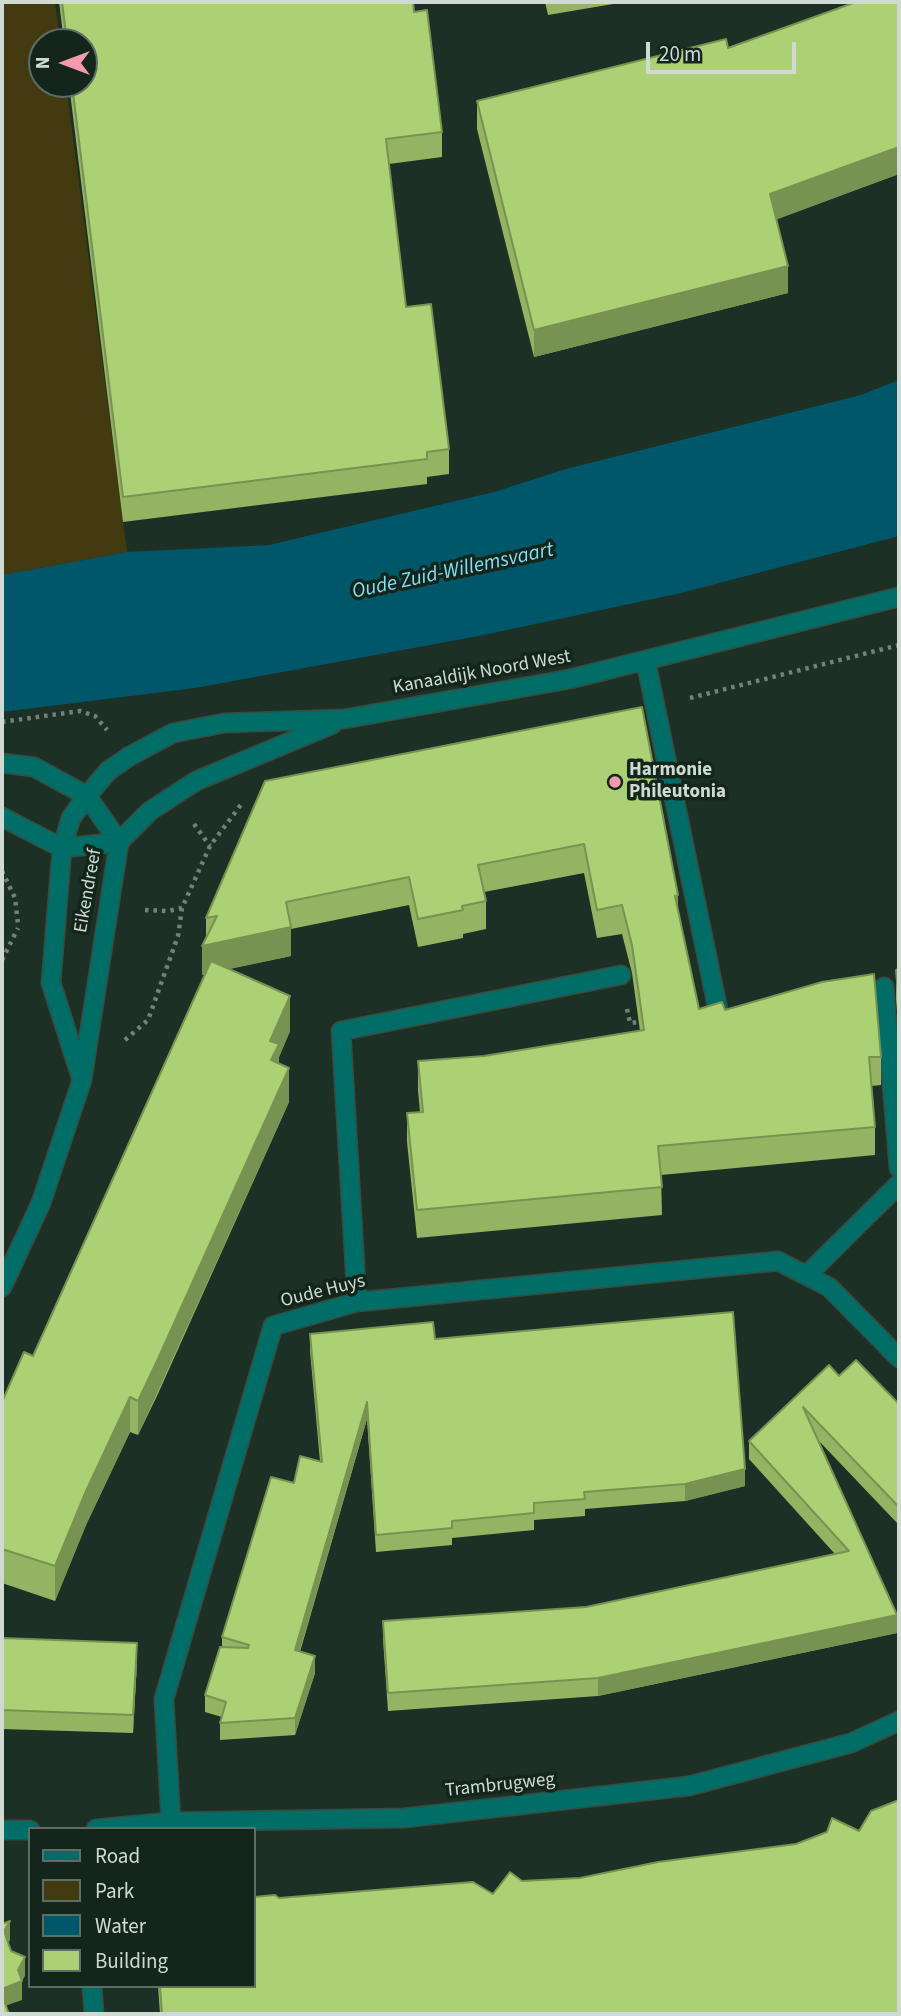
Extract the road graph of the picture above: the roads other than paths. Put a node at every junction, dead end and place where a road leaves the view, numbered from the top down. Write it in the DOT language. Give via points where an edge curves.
graph roads {
  1 [pos="899,597"];
  2 [pos="646,662"];
  3 [pos="344,719"];
  4 [pos="2,763"];
  5 [pos="86,796"];
  6 [pos="2,817"];
  7 [pos="119,842"];
  8 [pos="62,848"];
  9 [pos="621,975"];
  10 [pos="884,987"];
  11 [pos="718,1010"];
  12 [pos="82,1080"];
  13 [pos="899,1168"];
  14 [pos="899,1184"];
  15 [pos="807,1275"];
  16 [pos="2,1287"];
  17 [pos="357,1302"];
  18 [pos="899,1358"];
  19 [pos="899,1721"];
  20 [pos="171,1822"];
  21 [pos="117,1827"];
  22 [pos="2,1830"];
  23 [pos="28,1830"];
  24 [pos="92,1988"];
  25 [pos="94,2014"];
  1 -- 2 [label="street, Kanaaldijk Noord West"];
  2 -- 3 [label="street, Kanaaldijk Noord West" via="570,680"];
  2 -- 11 [label="street"];
  3 -- 5 [label="street, Kanaaldijk Noord West" via="224,723 173,733 108,771"];
  3 -- 7 [label="street, Eikendreef" via="196,781 150,811"];
  4 -- 5 [label="street" via="34,767"];
  5 -- 7 [label="street"];
  5 -- 8 [label="street, Eikendreef" via="71,818"];
  6 -- 8 [label="street"];
  7 -- 8 [label="street"];
  7 -- 12 [label="street, Eikendreef"];
  8 -- 12 [label="street, Eikendreef" via="51,983"];
  9 -- 17 [label="street" via="341,1031"];
  10 -- 13 [label="street"];
  12 -- 16 [label="street, Eikendreef" via="41,1203"];
  14 -- 15 [label="street"];
  15 -- 17 [label="street, Oude Huys" via="778,1261"];
  15 -- 18 [label="street, Oude Huys" via="829,1287"];
  17 -- 20 [label="street, Oude Huys" via="273,1326 164,1699"];
  19 -- 20 [label="street, Trambrugweg" via="851,1742 689,1786 404,1818"];
  20 -- 21 [label="street, Trambrugweg"];
  22 -- 23 [label="street"];
  24 -- 25 [label="street"];
}
